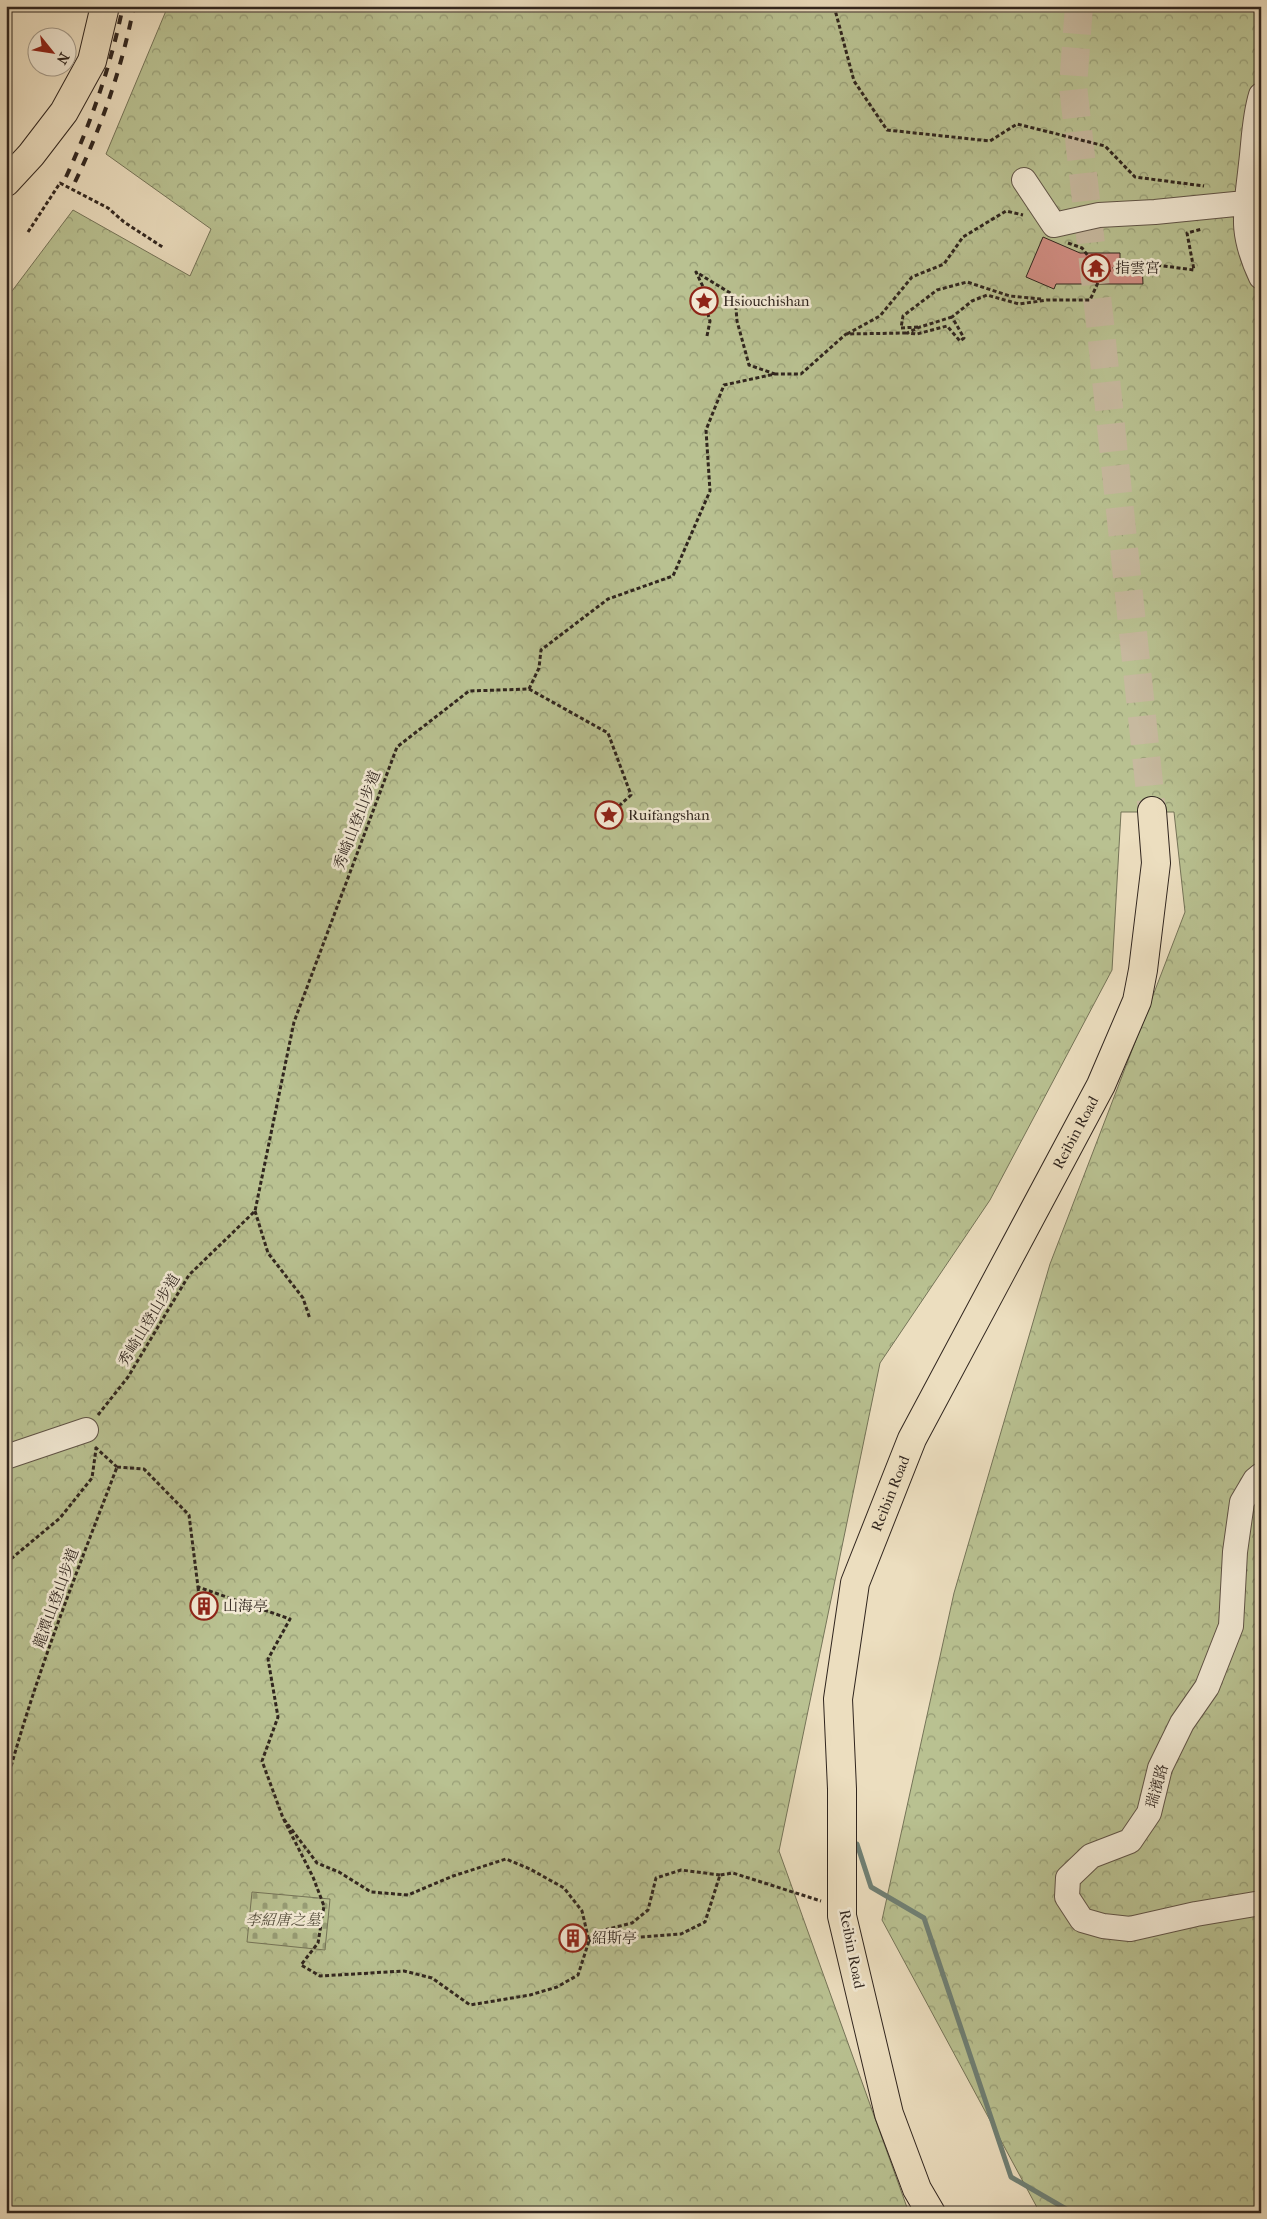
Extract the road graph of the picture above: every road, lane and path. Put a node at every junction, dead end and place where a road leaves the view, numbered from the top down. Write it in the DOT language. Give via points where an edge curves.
graph roads {
  1 [pos="105,6"];
  2 [pos="834,6"];
  3 [pos="1261,96"];
  4 [pos="1024,180"];
  5 [pos="6,182"];
  6 [pos="1207,186"];
  7 [pos="1245,203"];
  8 [pos="1054,225"];
  9 [pos="1208,227"];
  10 [pos="28,232"];
  11 [pos="164,248"];
  12 [pos="1102,274"];
  13 [pos="1261,277"];
  14 [pos="1046,300"];
  15 [pos="952,317"];
  16 [pos="920,327"];
  17 [pos="907,333"];
  18 [pos="846,334"];
  19 [pos="707,336"];
  20 [pos="775,374"];
  21 [pos="530,689"];
  22 [pos="1152,811"];
  23 [pos="620,813"];
  24 [pos="255,1210"];
  25 [pos="310,1319"];
  26 [pos="91,1439"];
  27 [pos="6,1457"];
  28 [pos="117,1466"];
  29 [pos="1261,1475"];
  30 [pos="6,1563"];
  31 [pos="198,1586"];
  32 [pos="199,1597"];
  33 [pos="6,1785"];
  34 [pos="283,1818"];
  35 [pos="720,1875"];
  36 [pos="1261,1903"];
  37 [pos="842,1916"];
  38 [pos="588,1941"];
  39 [pos="931,2213"];
  1 -- 5 [label="main road" via="92,61 64,112"];
  2 -- 6 [label="path" via="854,81 887,130 990,140 1017,124 1104,146 1135,177"];
  3 -- 7 [label="street" via="1254,116"];
  4 -- 8 [label="street"];
  7 -- 8 [label="street" via="1100,215"];
  7 -- 13 [label="street" via="1245,231"];
  8 -- 12 [label="path" via="1063,241 1082,248"];
  8 -- 18 [label="path" via="1006,211 963,237 944,264 912,277 880,316"];
  9 -- 12 [label="path" via="1187,233 1194,270 1142,263 1123,264"];
  10 -- 11 [label="path" via="60,183 108,208"];
  12 -- 14 [label="path" via="1090,300"];
  14 -- 15 [label="path" via="1019,304 987,295 972,301"];
  14 -- 16 [label="path" via="1010,296 967,282 937,290 903,316 901,328"];
  15 -- 16 [label="path"];
  15 -- 17 [label="path" via="964,338 960,341 947,326 917,334"];
  16 -- 17 [label="path"];
  17 -- 18 [label="path"];
  18 -- 20 [label="path" via="801,374"];
  19 -- 20 [label="path" via="710,321 704,301 706,293 696,272 735,296 737,321 749,365"];
  20 -- 21 [label="path" via="724,384 706,430 710,491 673,576 608,599 548,644 541,650 539,668"];
  21 -- 23 [label="path" via="608,733 631,795 620,805"];
  21 -- 24 [label="path, 秀崎山登山步道" via="469,691 397,747 294,1022"];
  22 -- 37 [label="main road, Reibin Road" via="1156,863 1137,1001 1101,1085 912,1439 856,1583 838,1699"];
  24 -- 25 [label="path" via="268,1253 303,1298"];
  24 -- 26 [label="path, 秀崎山登山步道" via="189,1275"];
  26 -- 27 [label="street"];
  26 -- 28 [label="path"];
  26 -- 30 [label="path" via="92,1478 60,1518"];
  28 -- 31 [label="path" via="144,1469 189,1515"];
  28 -- 33 [label="path, 龍潭山登山步道" via="21,1729"];
  29 -- 36 [label="street, 瑞濱路" via="1242,1502 1235,1552 1231,1626 1207,1687 1182,1723 1160,1768 1149,1813 1130,1841 1091,1856 1068,1878 1067,1897 1082,1920 1130,1930"];
  31 -- 32 [label="path"];
  31 -- 34 [label="path" via="290,1619 268,1659 278,1717 262,1761"];
  34 -- 38 [label="path" via="317,1863 371,1892 408,1895 506,1859 564,1888 582,1911"];
  34 -- 38 [label="path" via="324,1906 318,1943 301,1965 320,1976 404,1971 432,1978 470,2005 557,1987 578,1975"];
  35 -- 37 [label="path" via="733,1873 816,1898"];
  35 -- 38 [label="path" via="681,1870 656,1878 648,1910 632,1923 600,1931"];
  35 -- 38 [label="path" via="704,1922 681,1934"];
  37 -- 39 [label="main road, Reibin Road" via="888,2114 917,2189"];
}
